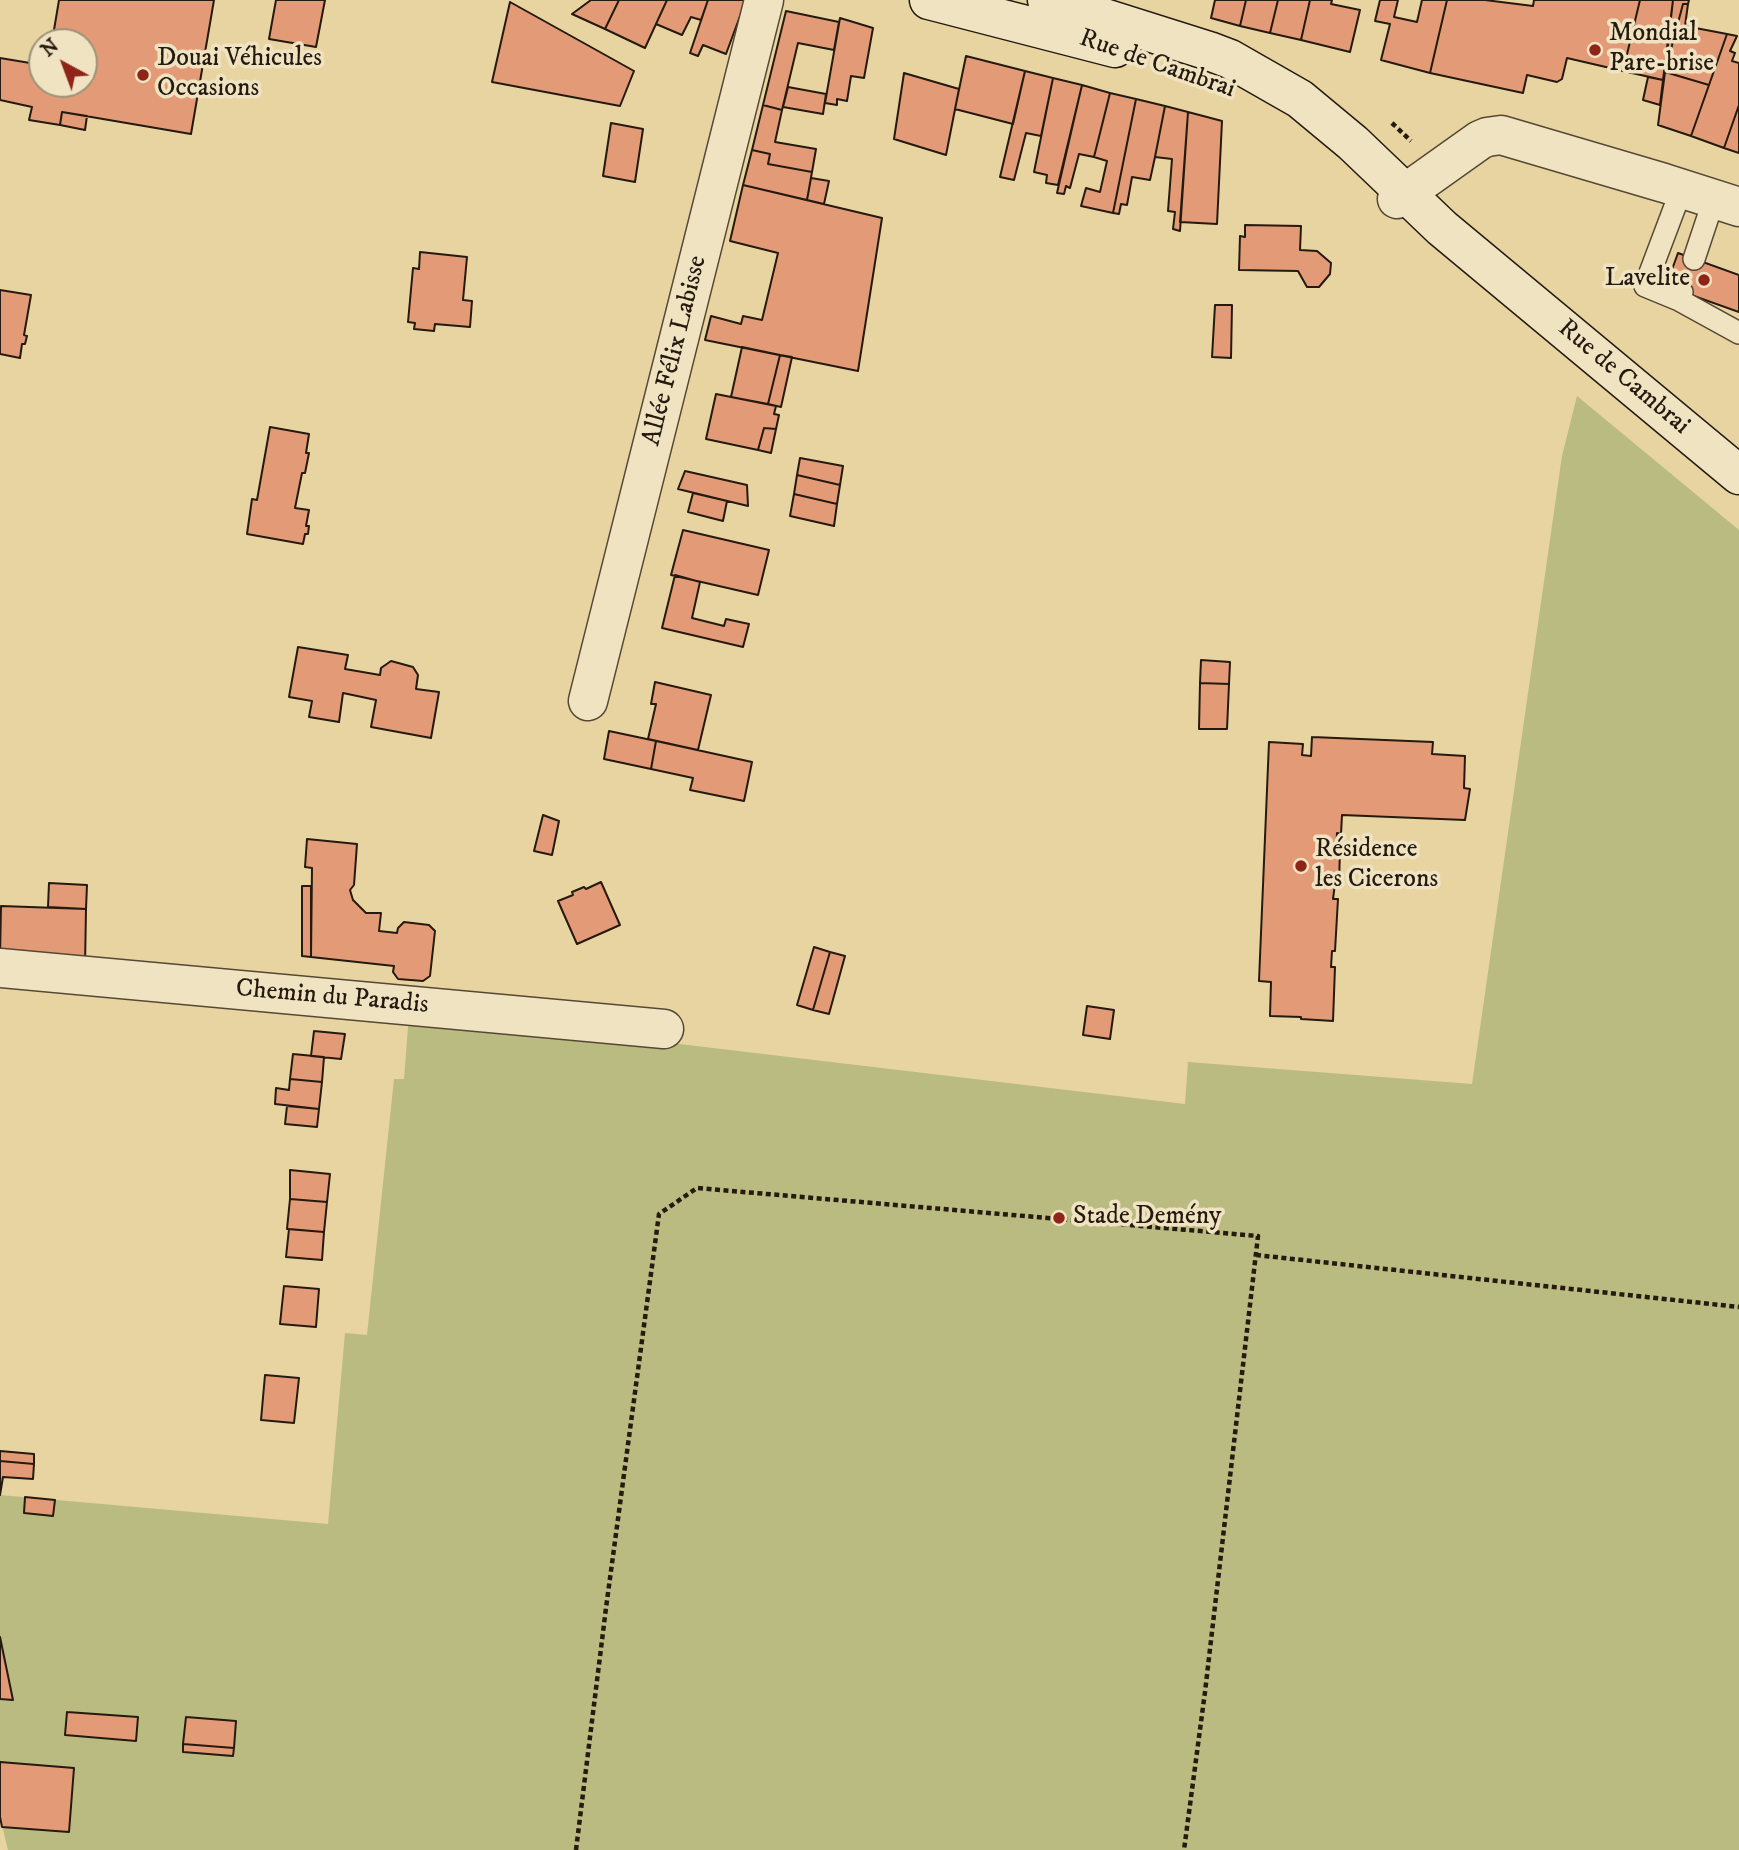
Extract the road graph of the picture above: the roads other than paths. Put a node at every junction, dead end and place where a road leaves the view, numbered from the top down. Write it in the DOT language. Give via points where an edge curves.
graph roads {
  1 [pos="764,0"];
  2 [pos="929,0"];
  3 [pos="1047,0"];
  4 [pos="1401,196"];
  5 [pos="1712,198"];
  6 [pos="1694,259"];
  7 [pos="1739,333"];
  8 [pos="1739,475"];
  9 [pos="588,701"];
  10 [pos="0,968"];
  11 [pos="664,1029"];
  1 -- 9 [label="street, Allée Félix Labisse"];
  2 -- 4 [label="street, Rue de Cambrai" via="1138,54 1222,83 1296,123"];
  3 -- 4 [label="street, Rue de Cambrai" via="1209,51 1255,72 1300,99 1353,143"];
  4 -- 5 [label="street" via="1480,140 1501,135"];
  4 -- 8 [label="street, Rue de Cambrai"];
  5 -- 6 [label="lane"];
  5 -- 7 [label="lane" via="1645,286 1680,296"];
  10 -- 11 [label="street, Chemin du Paradis"];
}
